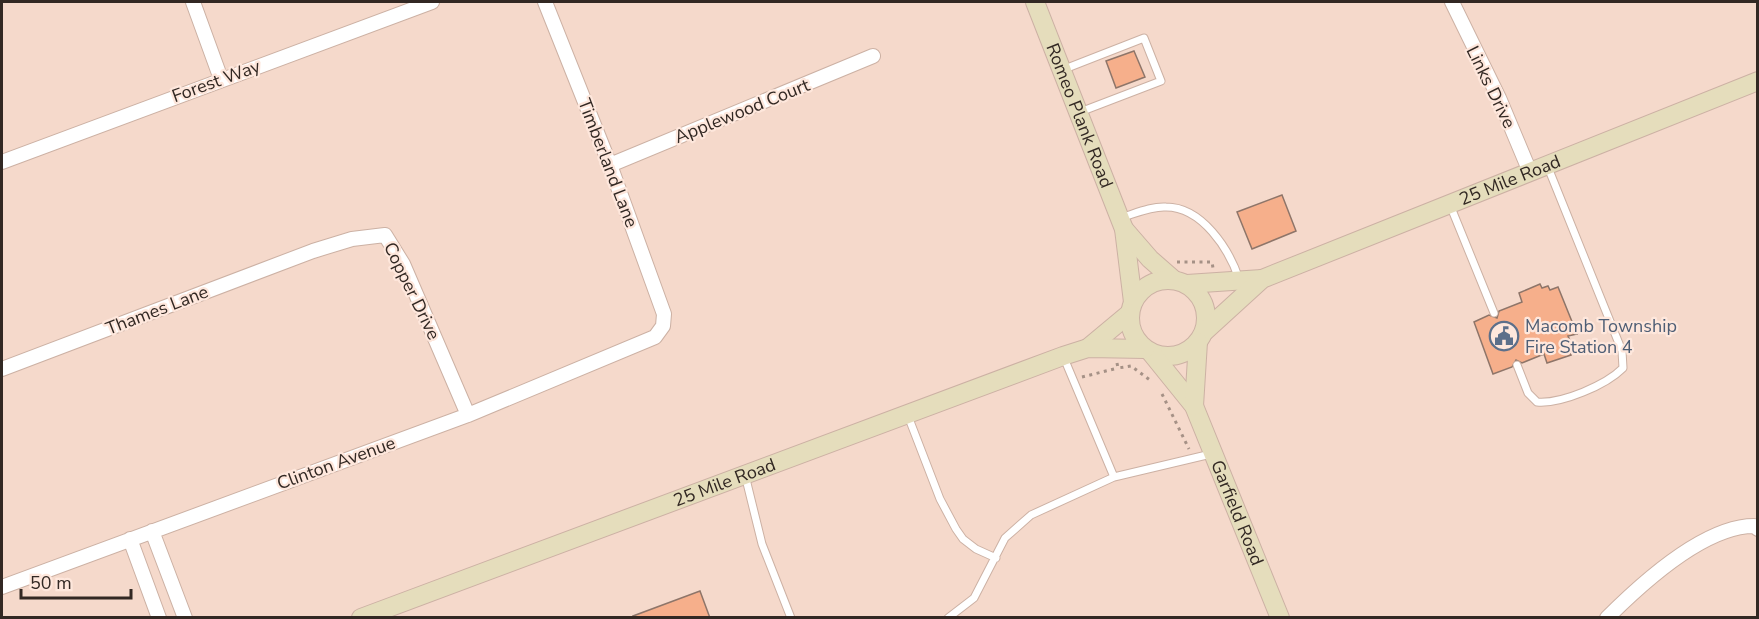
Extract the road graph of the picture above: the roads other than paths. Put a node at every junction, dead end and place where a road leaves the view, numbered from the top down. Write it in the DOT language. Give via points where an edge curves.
graph roads {
  1 [pos="193,2"];
  2 [pos="432,2"];
  3 [pos="545,2"];
  4 [pos="1035,2"];
  5 [pos="1452,2"];
  6 [pos="873,56"];
  7 [pos="1062,71"];
  8 [pos="221,79"];
  9 [pos="1758,81"];
  10 [pos="1078,113"];
  11 [pos="2,162"];
  12 [pos="610,165"];
  13 [pos="1547,165"];
  14 [pos="1530,172"];
  15 [pos="1450,204"];
  16 [pos="1122,223"];
  17 [pos="313,251"];
  18 [pos="1262,279"];
  19 [pos="1239,280"];
  20 [pos="1180,282"];
  21 [pos="1132,307"];
  22 [pos="1494,313"];
  23 [pos="663,326"];
  24 [pos="1202,336"];
  25 [pos="1088,348"];
  26 [pos="1149,351"];
  27 [pos="1063,356"];
  28 [pos="1516,365"];
  29 [pos="2,369"];
  30 [pos="1194,406"];
  31 [pos="907,413"];
  32 [pos="468,415"];
  33 [pos="1214,453"];
  34 [pos="744,474"];
  35 [pos="1114,477"];
  36 [pos="1756,527"];
  37 [pos="152,531"];
  38 [pos="130,539"];
  39 [pos="996,558"];
  40 [pos="2,587"];
  41 [pos="159,618"];
  42 [pos="185,618"];
  43 [pos="361,618"];
  44 [pos="791,618"];
  45 [pos="948,618"];
  46 [pos="1280,618"];
  47 [pos="1607,618"];
  1 -- 8 [label="street"];
  2 -- 8 [label="street, Forest Way"];
  3 -- 12 [label="street, Timberland Lane"];
  4 -- 7 [label="street, Romeo Plank Road"];
  5 -- 14 [label="street, Links Drive"];
  6 -- 12 [label="street, Applewood Court"];
  7 -- 10 [label="street, Romeo Plank Road"];
  7 -- 10 [label="lane" via="1144,38 1161,81"];
  8 -- 11 [label="street, Forest Way"];
  9 -- 13 [label="street, 25 Mile Road"];
  10 -- 16 [label="street, Romeo Plank Road"];
  12 -- 23 [label="street, Timberland Lane" via="664,314"];
  13 -- 14 [label="street, 25 Mile Road"];
  13 -- 28 [label="lane" via="1623,351 1623,368 1612,379 1552,403 1538,402 1528,393"];
  14 -- 15 [label="street, 25 Mile Road"];
  15 -- 18 [label="street, 25 Mile Road"];
  15 -- 22 [label="lane"];
  16 -- 19 [label="lane" via="1165,207 1183,210 1219,240 1232,258"];
  16 -- 20 [label="street, Romeo Plank Road" via="1150,259"];
  16 -- 21 [label="street, Romeo Plank Road"];
  17 -- 29 [label="street, Thames Lane"];
  17 -- 32 [label="street, Copper Drive" via="352,239 385,235 403,264"];
  18 -- 19 [label="street, 25 Mile Road"];
  18 -- 24 [label="street, 25 Mile Road"];
  19 -- 20 [label="street, 25 Mile Road"];
  20 -- 21 [label="street" via="1150,284"];
  20 -- 24 [label="street" via="1197,293 1204,304 1207,317"];
  21 -- 25 [label="street, 25 Mile Road"];
  21 -- 26 [label="street" via="1134,337"];
  23 -- 32 [label="street, Clinton Avenue" via="655,337 640,345"];
  24 -- 26 [label="street" via="1188,351 1176,356"];
  24 -- 30 [label="street, Garfield Road"];
  25 -- 26 [label="street, 25 Mile Road"];
  25 -- 27 [label="street, 25 Mile Road"];
  26 -- 30 [label="street, Garfield Road"];
  27 -- 31 [label="street, 25 Mile Road"];
  27 -- 35 [label="lane"];
  30 -- 33 [label="street, Garfield Road"];
  31 -- 34 [label="street, 25 Mile Road"];
  31 -- 39 [label="lane" via="917,445 956,529 976,549"];
  32 -- 37 [label="street, Clinton Avenue"];
  33 -- 35 [label="lane"];
  33 -- 46 [label="street, Garfield Road"];
  34 -- 43 [label="street, 25 Mile Road"];
  34 -- 44 [label="lane" via="762,544"];
  35 -- 39 [label="lane" via="1031,514 1005,538"];
  36 -- 47 [label="street" via="1742,526 1696,545 1648,577"];
  37 -- 38 [label="street, Clinton Avenue"];
  37 -- 42 [label="street"];
  38 -- 40 [label="street, Clinton Avenue"];
  38 -- 41 [label="street"];
  39 -- 45 [label="lane" via="974,598"];
}
